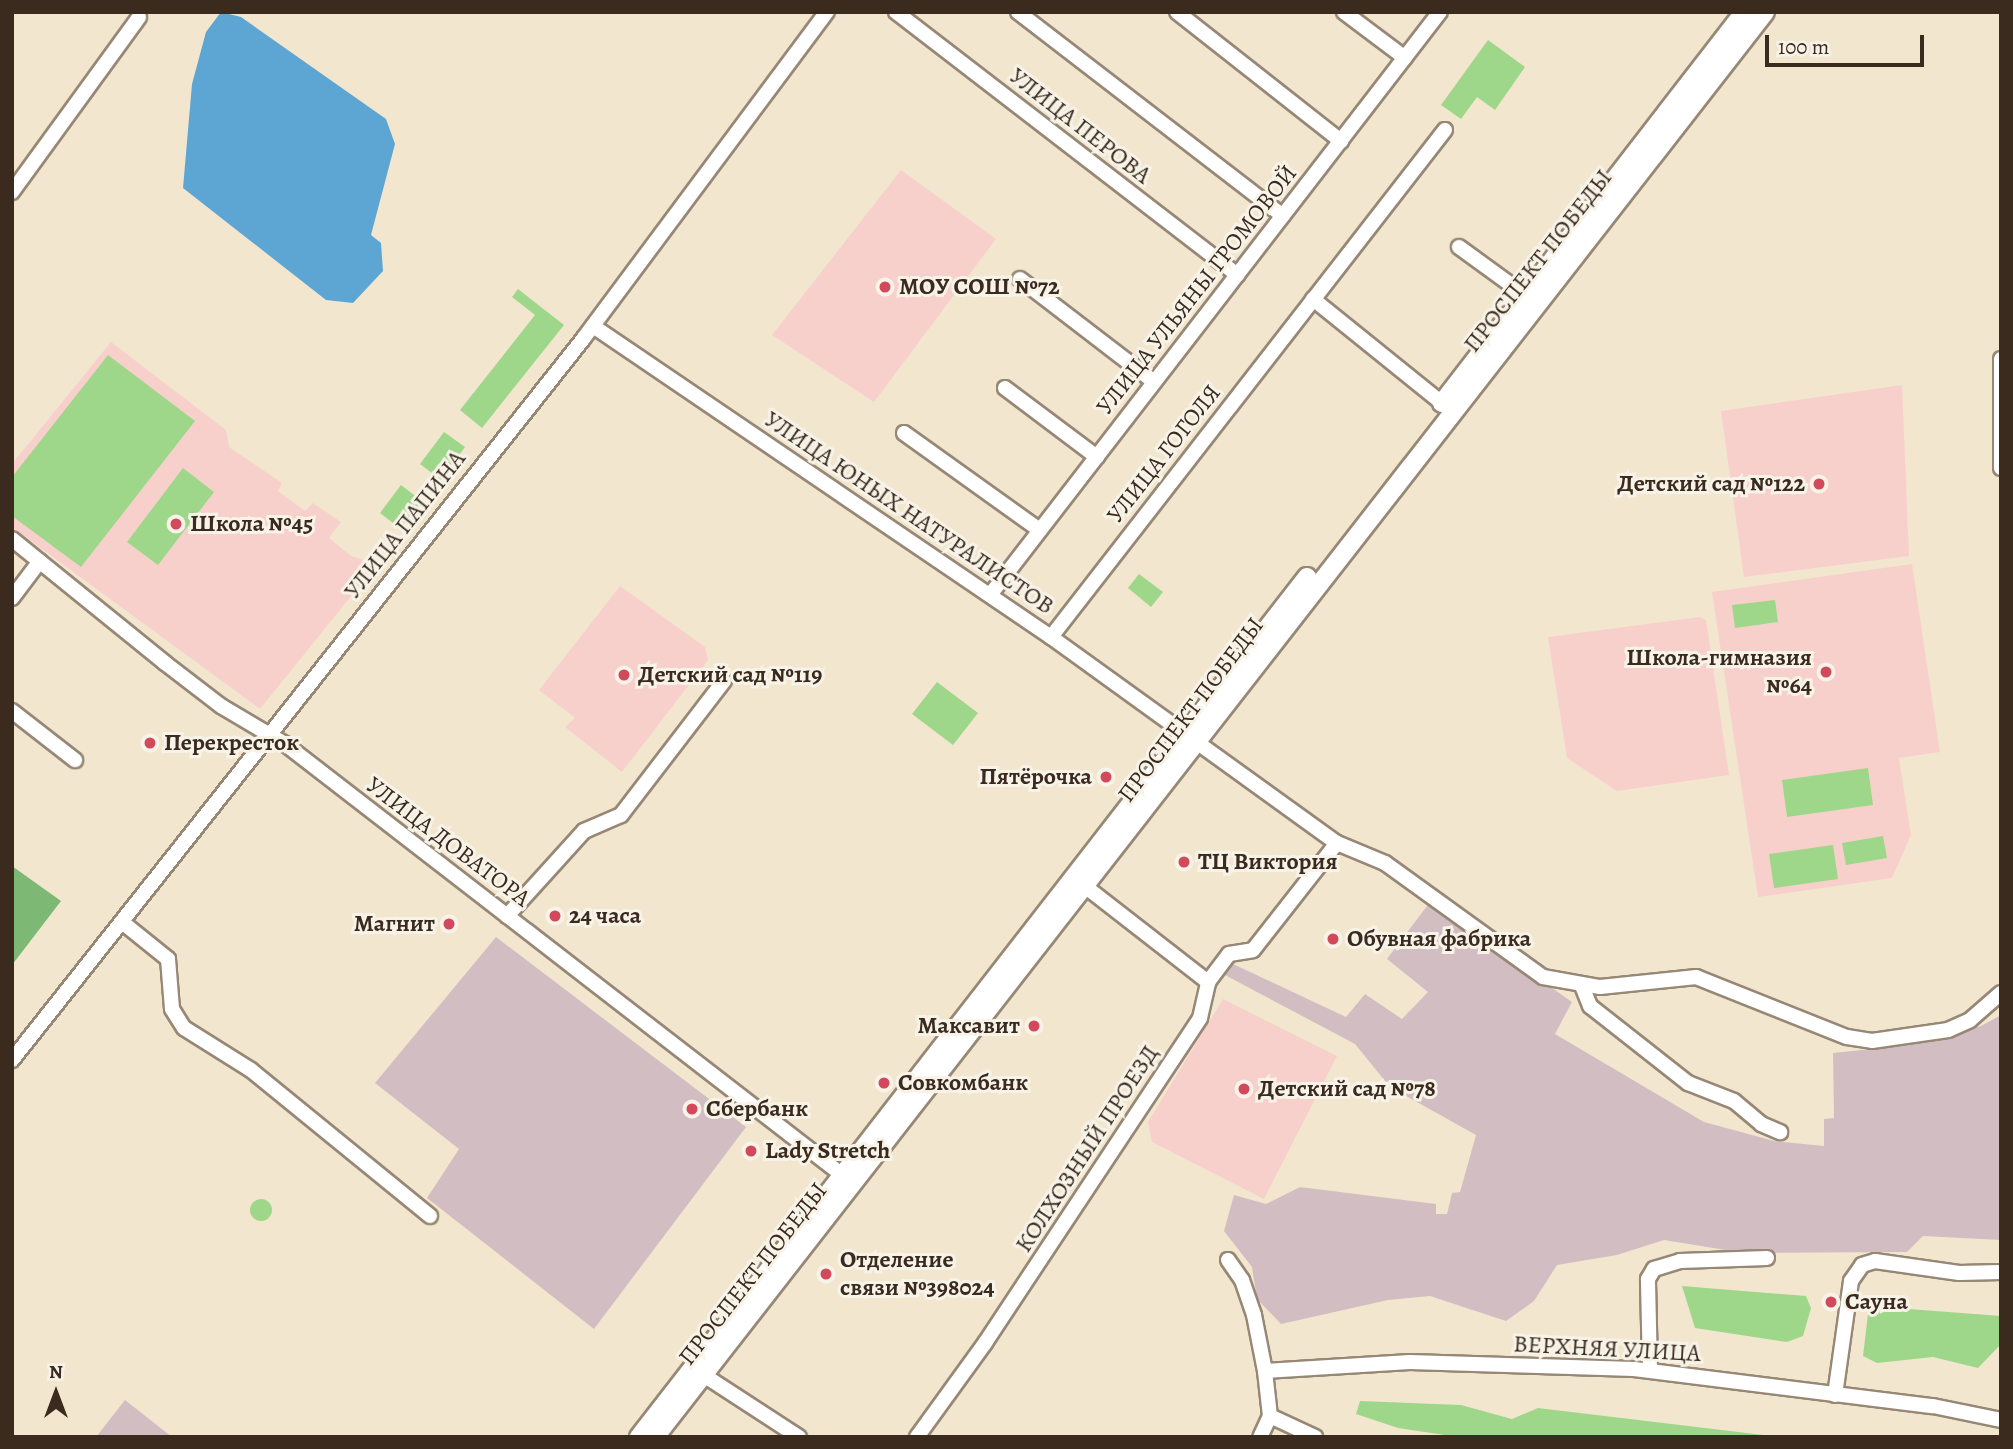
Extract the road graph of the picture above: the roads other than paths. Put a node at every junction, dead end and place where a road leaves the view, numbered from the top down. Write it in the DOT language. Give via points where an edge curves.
graph roads {
  1 [pos="827,12"];
  2 [pos="896,12"];
  3 [pos="1018,12"];
  4 [pos="1177,12"];
  5 [pos="1344,12"];
  6 [pos="1440,12"];
  7 [pos="1744,12"];
  8 [pos="1765,12"];
  9 [pos="139,17"];
  10 [pos="1405,58"];
  11 [pos="1445,130"];
  12 [pos="1341,141"];
  13 [pos="12,192"];
  14 [pos="1283,216"];
  15 [pos="1459,247"];
  16 [pos="1237,275"];
  17 [pos="1020,279"];
  18 [pos="1525,295"];
  19 [pos="1313,299"];
  20 [pos="593,326"];
  21 [pos="2001,359"];
  22 [pos="1154,382"];
  23 [pos="1005,388"];
  24 [pos="1442,404"];
  25 [pos="904,433"];
  26 [pos="1097,457"];
  27 [pos="2001,468"];
  28 [pos="1038,529"];
  29 [pos="12,539"];
  30 [pos="40,561"];
  31 [pos="990,595"];
  32 [pos="12,598"];
  33 [pos="1051,637"];
  34 [pos="724,681"];
  35 [pos="12,710"];
  36 [pos="271,734"];
  37 [pos="1192,737"];
  38 [pos="75,760"];
  39 [pos="1337,843"];
  40 [pos="1086,887"];
  41 [pos="507,916"];
  42 [pos="122,922"];
  43 [pos="1208,982"];
  44 [pos="1582,986"];
  45 [pos="2001,993"];
  46 [pos="12,1060"];
  47 [pos="1780,1132"];
  48 [pos="848,1180"];
  49 [pos="430,1216"];
  50 [pos="1768,1258"];
  51 [pos="1228,1260"];
  52 [pos="2001,1272"];
  53 [pos="1650,1370"];
  54 [pos="1265,1371"];
  55 [pos="705,1376"];
  56 [pos="1835,1395"];
  57 [pos="2001,1405"];
  58 [pos="1270,1416"];
  59 [pos="1994,1418"];
  60 [pos="639,1437"];
  61 [pos="655,1437"];
  62 [pos="799,1437"];
  63 [pos="917,1437"];
  64 [pos="1260,1437"];
  65 [pos="1315,1437"];
  1 -- 20 [label="street, УЛИЦА ПАПИНА"];
  2 -- 16 [label="street, УЛИЦА ПЕРОВА"];
  3 -- 14 [label="street"];
  4 -- 12 [label="street"];
  5 -- 10 [label="street"];
  6 -- 10 [label="street, УЛИЦА УЛЬЯНЫ ГРОМОВОЙ"];
  7 -- 18 [label="main road, ПРОСПЕКТ ПОБЕДЫ"];
  8 -- 37 [label="main road, ПРОСПЕКТ ПОБЕДЫ"];
  9 -- 13 [label="street"];
  10 -- 12 [label="street, УЛИЦА УЛЬЯНЫ ГРОМОВОЙ"];
  11 -- 19 [label="street, УЛИЦА ГОГОЛЯ"];
  12 -- 14 [label="street, УЛИЦА УЛЬЯНЫ ГРОМОВОЙ"];
  14 -- 16 [label="street, УЛИЦА УЛЬЯНЫ ГРОМОВОЙ"];
  15 -- 18 [label="street"];
  16 -- 22 [label="street, УЛИЦА УЛЬЯНЫ ГРОМОВОЙ"];
  17 -- 22 [label="street"];
  18 -- 24 [label="main road, ПРОСПЕКТ ПОБЕДЫ"];
  19 -- 24 [label="street"];
  19 -- 33 [label="street, УЛИЦА ГОГОЛЯ"];
  20 -- 31 [label="street, УЛИЦА ЮНЫХ НАТУРАЛИСТОВ"];
  20 -- 36 [label="street, УЛИЦА ПАПИНА"];
  21 -- 27 [label="street"];
  22 -- 26 [label="street, УЛИЦА УЛЬЯНЫ ГРОМОВОЙ"];
  23 -- 26 [label="street"];
  24 -- 37 [label="main road, ПРОСПЕКТ ПОБЕДЫ"];
  25 -- 28 [label="street"];
  26 -- 28 [label="street, УЛИЦА УЛЬЯНЫ ГРОМОВОЙ"];
  28 -- 31 [label="street, УЛИЦА УЛЬЯНЫ ГРОМОВОЙ"];
  29 -- 30 [label="street, УЛИЦА ДОВАТОРА"];
  30 -- 32 [label="street"];
  30 -- 36 [label="street, УЛИЦА ДОВАТОРА" via="221,706"];
  31 -- 33 [label="street, УЛИЦА ЮНЫХ НАТУРАЛИСТОВ"];
  33 -- 37 [label="street, УЛИЦА ЮНЫХ НАТУРАЛИСТОВ"];
  34 -- 41 [label="street" via="621,815 584,831"];
  35 -- 38 [label="street"];
  36 -- 41 [label="street, УЛИЦА ДОВАТОРА"];
  36 -- 42 [label="street, УЛИЦА ПАПИНА"];
  37 -- 39 [label="street, УЛИЦА ЮНЫХ НАТУРАЛИСТОВ"];
  37 -- 40 [label="main road, ПРОСПЕКТ ПОБЕДЫ"];
  37 -- 48 [label="main road, ПРОСПЕКТ ПОБЕДЫ"];
  39 -- 43 [label="street, КОЛХОЗНЫЙ ПРОЕЗД" via="1253,950 1229,954"];
  39 -- 44 [label="street, УЛИЦА ЮНЫХ НАТУРАЛИСТОВ" via="1385,863 1539,975"];
  40 -- 43 [label="street"];
  40 -- 48 [label="main road, ПРОСПЕКТ ПОБЕДЫ"];
  41 -- 48 [label="street, УЛИЦА ДОВАТОРА"];
  42 -- 46 [label="street, УЛИЦА ПАПИНА"];
  42 -- 49 [label="street" via="168,959 172,1009 184,1028 251,1070"];
  43 -- 63 [label="street, КОЛХОЗНЫЙ ПРОЕЗД" via="1200,1018 985,1343"];
  44 -- 45 [label="street, УЛИЦА ЮНЫХ НАТУРАЛИСТОВ" via="1696,977 1847,1037 1880,1041 1959,1025"];
  44 -- 47 [label="street" via="1590,1006 1688,1083 1734,1101 1761,1124"];
  48 -- 55 [label="main road, ПРОСПЕКТ ПОБЕДЫ"];
  48 -- 60 [label="main road, ПРОСПЕКТ ПОБЕДЫ"];
  50 -- 53 [label="street" via="1681,1261 1654,1269 1648,1279"];
  51 -- 54 [label="street" via="1242,1280 1254,1315"];
  52 -- 56 [label="street" via="1959,1273 1875,1261 1862,1265 1851,1281"];
  53 -- 54 [label="street, ВЕРХНЯЯ УЛИЦА" via="1410,1362"];
  53 -- 56 [label="street, ВЕРХНЯЯ УЛИЦА"];
  54 -- 58 [label="street"];
  55 -- 61 [label="main road, ПРОСПЕКТ ПОБЕДЫ"];
  55 -- 62 [label="street"];
  56 -- 59 [label="street, ВЕРХНЯЯ УЛИЦА"];
  57 -- 59 [label="street, ВЕРХНЯЯ УЛИЦА"];
  58 -- 64 [label="street"];
  58 -- 65 [label="street"];
}
